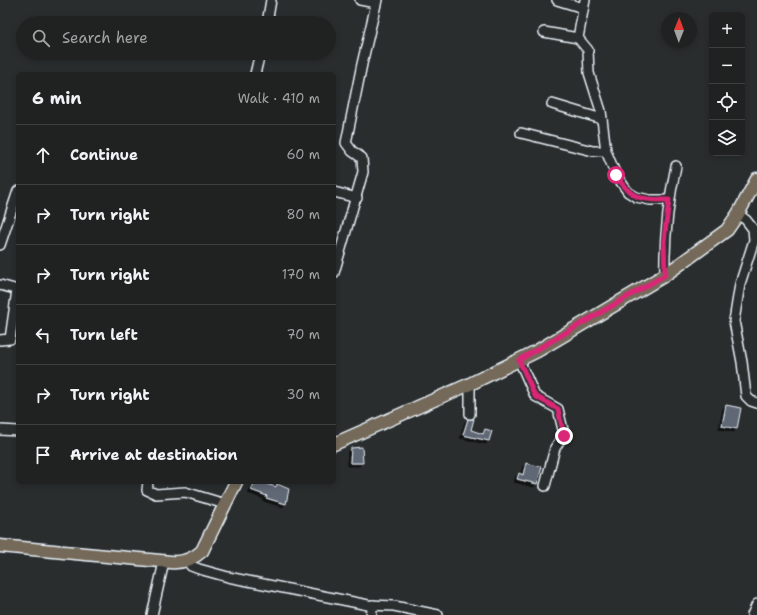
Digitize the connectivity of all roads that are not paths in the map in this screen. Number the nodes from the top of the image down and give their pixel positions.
1 (271, 0) edge
2 (360, 0) edge
3 (557, 0) edge
4 (377, 1) edge
5 (584, 4) edge
6 (268, 16) edge
7 (544, 32) dead end
8 (578, 38) junction
9 (258, 60) edge
10 (255, 72) edge
11 (552, 104) dead end
12 (602, 119) junction
13 (521, 133) dead end
14 (606, 151) junction
15 (676, 166) dead end
16 (757, 179) edge
17 (336, 193) edge
18 (357, 198) junction
19 (669, 200) junction
20 (15, 210) edge
21 (738, 214) junction
22 (0, 245) edge
23 (336, 266) edge
24 (665, 275) junction
25 (0, 285) edge
26 (16, 289) edge
27 (16, 315) edge
28 (0, 340) edge
29 (14, 340) edge
30 (519, 360) junction
31 (470, 384) junction
32 (757, 403) edge
33 (470, 414) dead end
34 (0, 430) edge
35 (16, 431) edge
36 (336, 443) edge
37 (148, 484) edge
38 (235, 484) edge
39 (545, 486) dead end
40 (225, 504) junction
41 (0, 546) edge
42 (187, 560) junction
43 (164, 562) junction
44 (757, 604) edge
45 (373, 605) junction
46 (152, 615) edge
47 (371, 615) edge
48 (438, 615) edge
49 (752, 615) edge

1 - 6 street
2 - 4 street
3 - 5 street
4 - 18 street
5 - 8 street
7 - 8 street
8 - 12 street
9 - 10 street
11 - 12 street
12 - 14 street
13 - 14 street
14 - 19 street
15 - 19 street
16 - 21 main road
17 - 18 street
18 - 23 street
19 - 24 street
20 - 22 street
21 - 24 main road
21 - 32 street
24 - 30 main road
25 - 26 street
27 - 29 street
28 - 29 street
30 - 31 main road
30 - 39 street
31 - 33 street
31 - 36 main road
34 - 35 street
37 - 40 street
38 - 40 main road
40 - 42 main road
41 - 43 main road
42 - 43 main road
42 - 45 street
43 - 46 street
44 - 49 street
45 - 47 street
45 - 48 street

